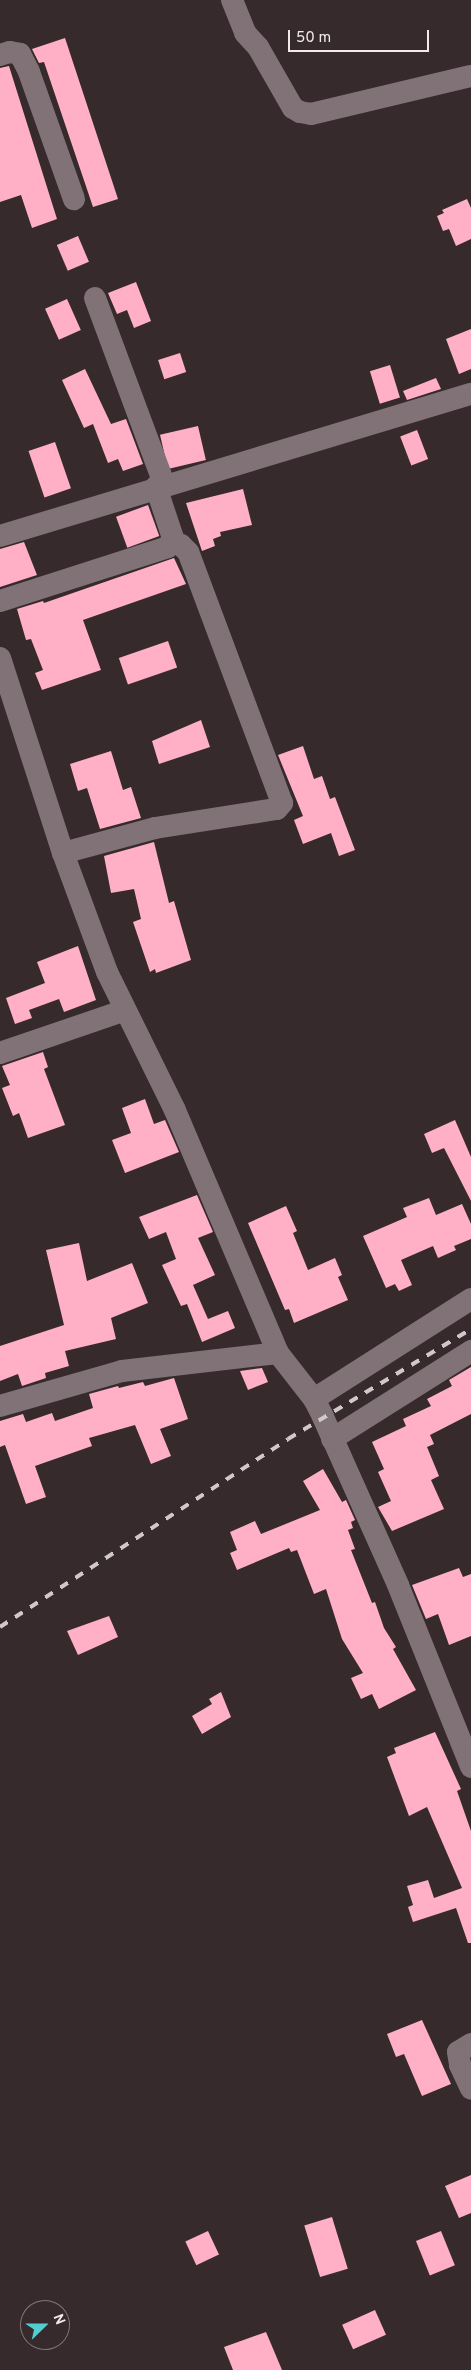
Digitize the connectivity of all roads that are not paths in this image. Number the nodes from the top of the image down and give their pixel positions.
1 (232, 0) edge
2 (0, 55) edge
3 (471, 76) edge
4 (74, 199) dead end
5 (95, 298) dead end
6 (471, 394) edge
7 (160, 485) junction
8 (0, 536) edge
9 (172, 543) junction
10 (0, 601) edge
11 (0, 658) edge
12 (63, 853) junction
13 (123, 1011) junction
14 (0, 1053) edge
15 (471, 1298) edge
16 (471, 1351) edge
17 (278, 1353) junction
18 (314, 1399) junction
19 (0, 1406) edge
20 (332, 1439) junction
21 (467, 1741) edge
22 (471, 1768) edge
23 (471, 2044) edge
24 (471, 2089) edge

1 - 3 street
2 - 4 street
5 - 7 street
6 - 7 street
7 - 8 street
7 - 9 street
9 - 10 street
9 - 12 street
11 - 12 street
12 - 13 street
13 - 14 street
13 - 17 street
15 - 18 street
16 - 20 street
17 - 18 street
17 - 19 street
18 - 20 street
20 - 21 street
21 - 22 street
23 - 24 street

